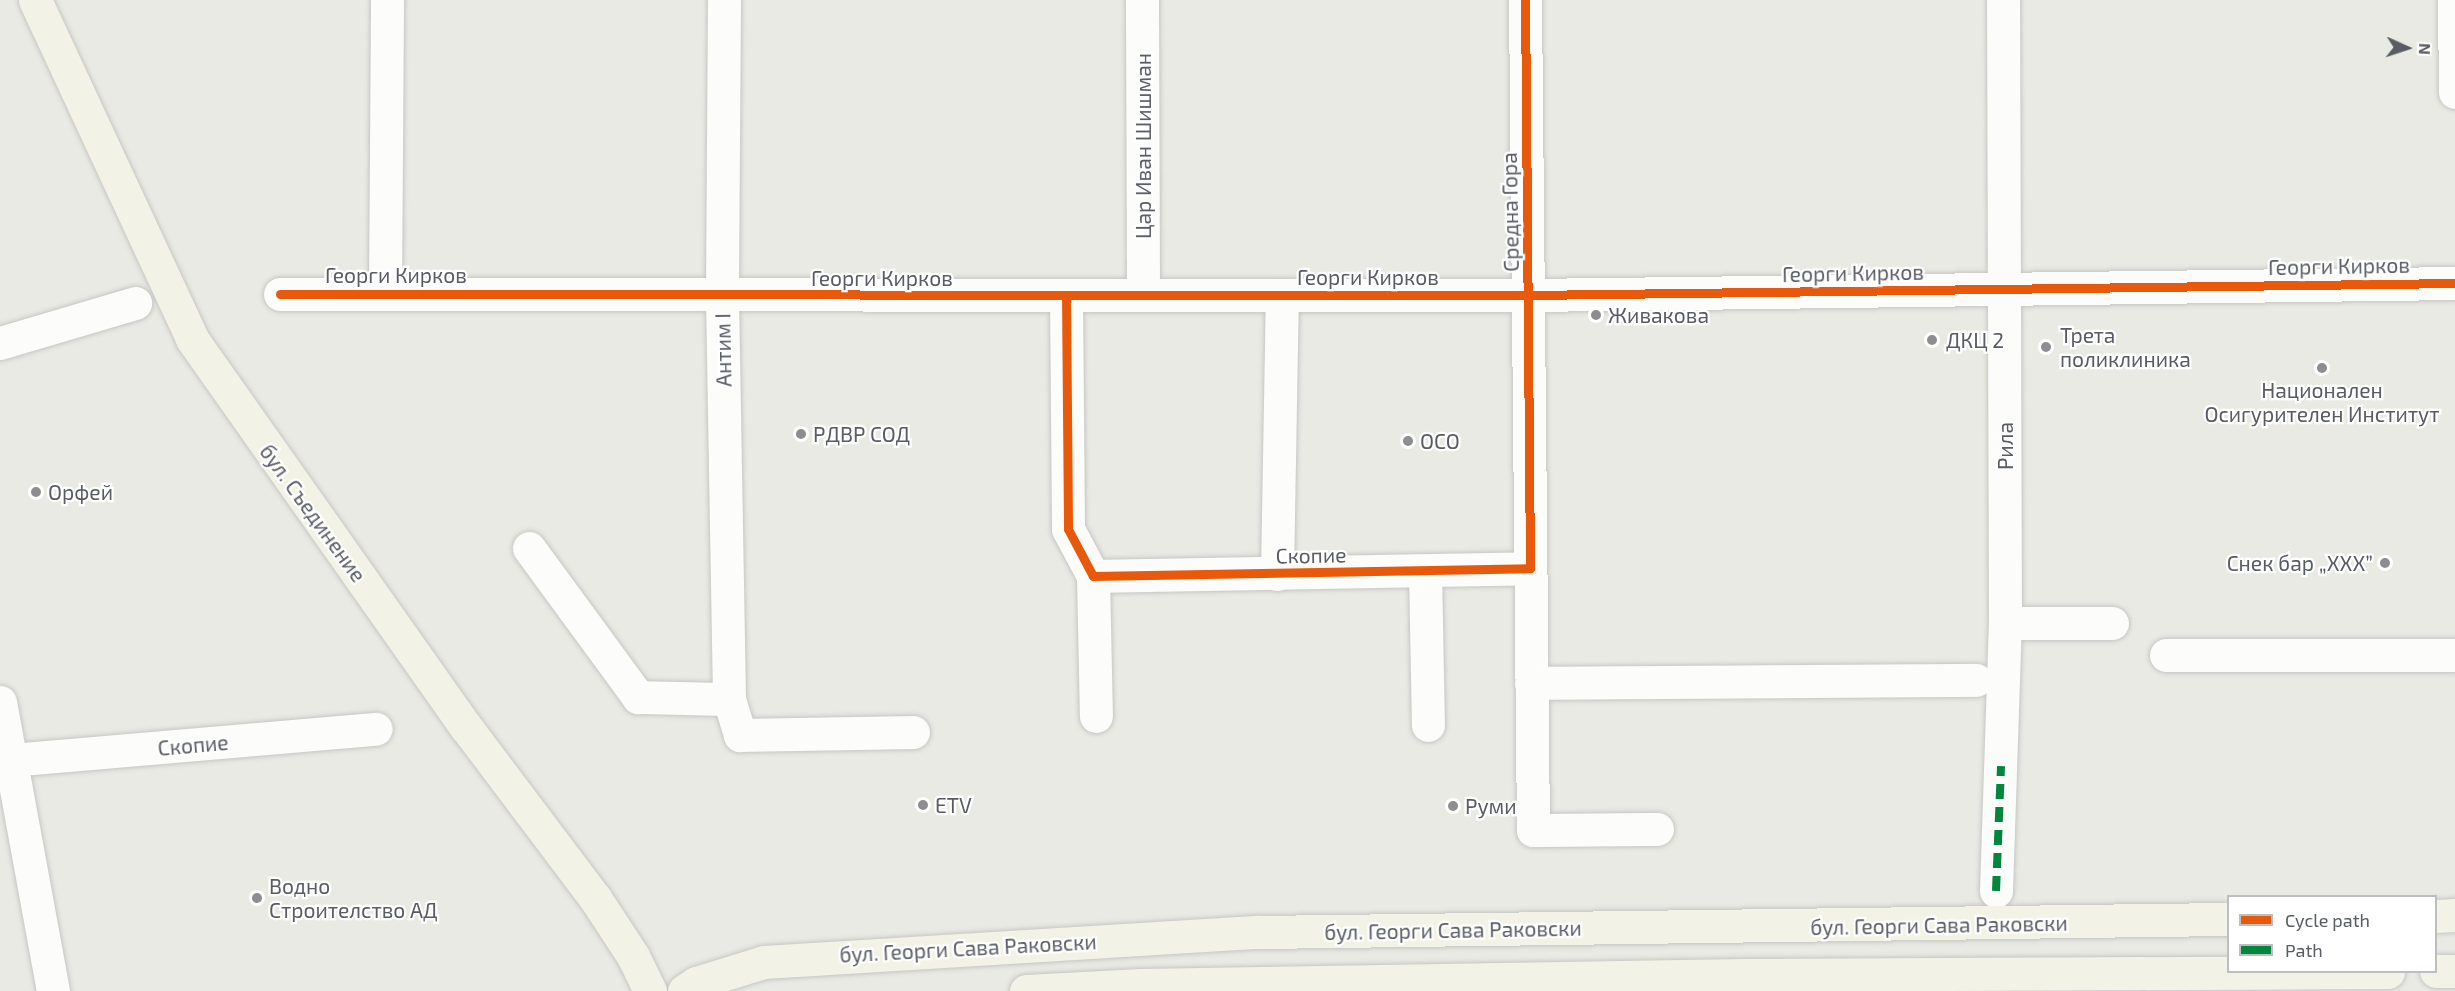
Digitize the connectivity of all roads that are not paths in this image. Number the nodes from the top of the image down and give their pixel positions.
1 (35, 0) edge
2 (387, 0) edge
3 (724, 0) edge
4 (1142, 0) edge
5 (1525, 0) edge
6 (2003, 0) edge
7 (2454, 0) edge
8 (2455, 92) edge
9 (2455, 283) edge
10 (2005, 290) junction
11 (384, 292) junction
12 (1143, 293) junction
13 (280, 294) dead end
14 (1066, 295) junction
15 (1282, 295) junction
16 (1529, 295) junction
17 (722, 297) junction
18 (135, 303) dead end
19 (0, 343) edge
20 (529, 548) dead end
21 (1530, 567) junction
22 (1425, 571) junction
23 (1277, 574) junction
24 (1093, 576) junction
25 (2005, 623) junction
26 (2112, 623) dead end
27 (2166, 655) dead end
28 (2455, 656) edge
29 (1976, 680) dead end
30 (1531, 683) junction
31 (729, 699) junction
32 (0, 702) edge
33 (1096, 716) dead end
34 (1428, 725) dead end
35 (376, 729) dead end
36 (913, 732) dead end
37 (10, 760) junction
38 (1658, 829) dead end
39 (1995, 891) dead end
40 (2455, 915) edge
41 (2437, 916) edge
42 (2227, 920) edge
43 (2437, 971) edge
44 (2455, 971) edge
45 (2323, 973) edge
46 (1540, 985) edge
47 (53, 991) edge
48 (650, 991) edge
49 (684, 991) edge
50 (1026, 991) edge

1 - 48 main road, бул. Съединение
2 - 11 street
3 - 17 street, Антим I
4 - 12 street, Цар Иван Шишман
5 - 16 street, Средна Гора
6 - 10 street, Рила
7 - 8 street
9 - 10 street, Георги Кирков
10 - 16 street, Георги Кирков
10 - 25 street, Рила
11 - 13 street, Георги Кирков
11 - 17 street, Георги Кирков
12 - 14 street, Георги Кирков
12 - 15 street, Георги Кирков
14 - 17 street, Георги Кирков
14 - 24 street
15 - 16 street, Георги Кирков
15 - 23 street
16 - 21 street, Средна Гора
17 - 31 street, Антим I
18 - 19 street
20 - 31 street
21 - 22 street, Скопие
21 - 30 street, Средна Гора
22 - 23 street, Скопие
22 - 34 street
23 - 24 street, Скопие
24 - 33 street
25 - 26 street
25 - 39 street, Рила
27 - 28 street
29 - 30 street
30 - 38 street, Средна Гора
31 - 36 street, Антим I
32 - 37 street
35 - 37 street, Скопие
37 - 47 street
40 - 41 main road
42 - 49 main road, бул. Георги Сава Раковски
43 - 44 main road
45 - 46 main road
46 - 50 main road

